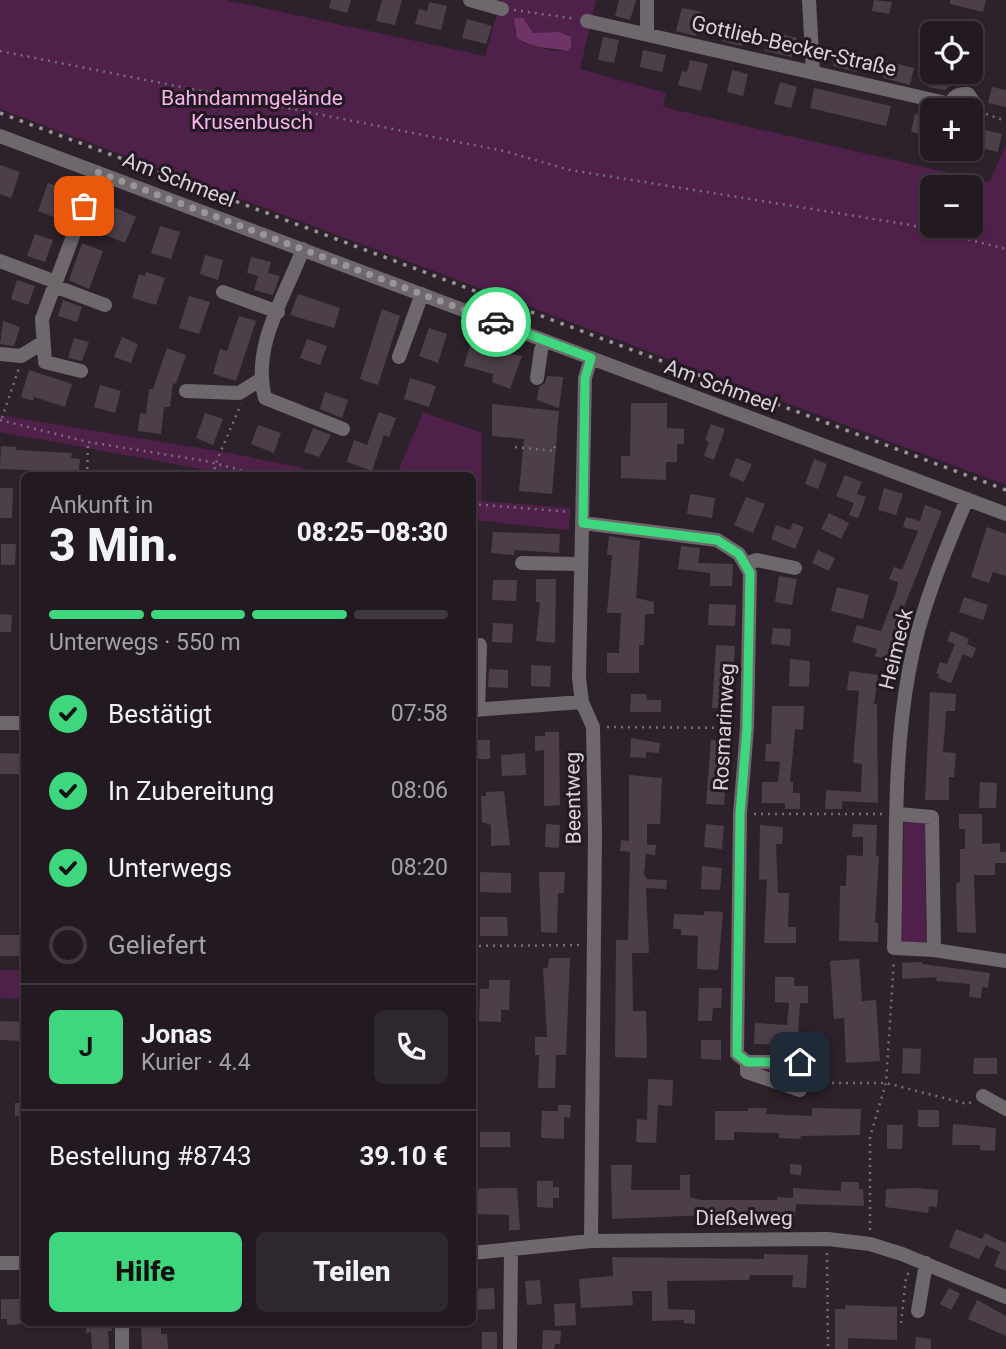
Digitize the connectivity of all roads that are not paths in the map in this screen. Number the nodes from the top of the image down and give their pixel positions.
1 (470, 0) edge
2 (648, 0) edge
3 (808, 0) edge
4 (502, 9) road end
5 (587, 21) road end
6 (647, 33) junction
7 (813, 72) junction
8 (956, 98) edge
9 (972, 98) edge
10 (920, 99) edge
11 (0, 136) edge
12 (97, 172) junction
13 (303, 249) junction
14 (0, 261) edge
15 (55, 284) junction
16 (223, 292) dead end
17 (422, 294) junction
18 (105, 305) dead end
19 (278, 312) junction
20 (42, 343) junction
21 (541, 350) dead end
22 (0, 354) edge
23 (399, 357) dead end
24 (591, 358) junction
25 (81, 371) dead end
26 (537, 378) dead end
27 (260, 380) junction
28 (186, 391) dead end
29 (343, 429) dead end
30 (967, 499) junction
31 (1006, 514) edge
32 (584, 518) junction
33 (522, 563) dead end
34 (581, 564) junction
35 (745, 564) junction
36 (795, 568) dead end
37 (480, 645) dead end
38 (476, 697) edge
39 (582, 702) junction
40 (476, 710) edge
41 (0, 723) edge
42 (21, 723) edge
43 (898, 814) junction
44 (934, 950) junction
45 (1006, 961) edge
46 (747, 1062) junction
47 (983, 1096) road end
48 (1006, 1110) edge
49 (591, 1241) junction
50 (511, 1250) junction
51 (476, 1253) edge
52 (922, 1262) junction
53 (0, 1263) edge
54 (21, 1263) edge
55 (1006, 1297) edge
56 (918, 1311) dead end
57 (121, 1326) edge
58 (122, 1349) edge
59 (510, 1349) edge

1 - 4 street
2 - 6 street
3 - 7 street
5 - 6 street, Gottlieb-Becker-Straße
6 - 7 street, Gottlieb-Becker-Straße
7 - 10 street, Gottlieb-Becker-Straße
8 - 9 street, Gottlieb-Becker-Straße
11 - 12 street, Am Schmeel
12 - 13 street, Am Schmeel
12 - 15 street
13 - 17 street, Am Schmeel
13 - 19 street
14 - 15 street
15 - 18 street
15 - 20 street
16 - 19 street
17 - 23 street
17 - 24 street, Am Schmeel
19 - 27 street
20 - 22 street
20 - 25 street
21 - 26 street
24 - 30 street, Am Schmeel
24 - 32 street, Beentweg
27 - 28 street
27 - 29 street
30 - 31 street, Am Schmeel
30 - 43 street, Heimeck
32 - 34 street, Beentweg
32 - 35 street
33 - 34 street
34 - 39 street, Beentweg
35 - 36 street
35 - 46 street, Rosmarinweg
37 - 38 street
39 - 40 street
39 - 49 street, Beentweg
41 - 42 street
43 - 44 street
43 - 44 street, Heimeck
44 - 45 street
46 - 46 street
47 - 48 street
49 - 50 street, Dießelweg
49 - 52 street, Dießelweg
50 - 51 street, Dießelweg
50 - 59 street
52 - 55 street, Dießelweg
52 - 56 street
53 - 54 street
57 - 58 street

